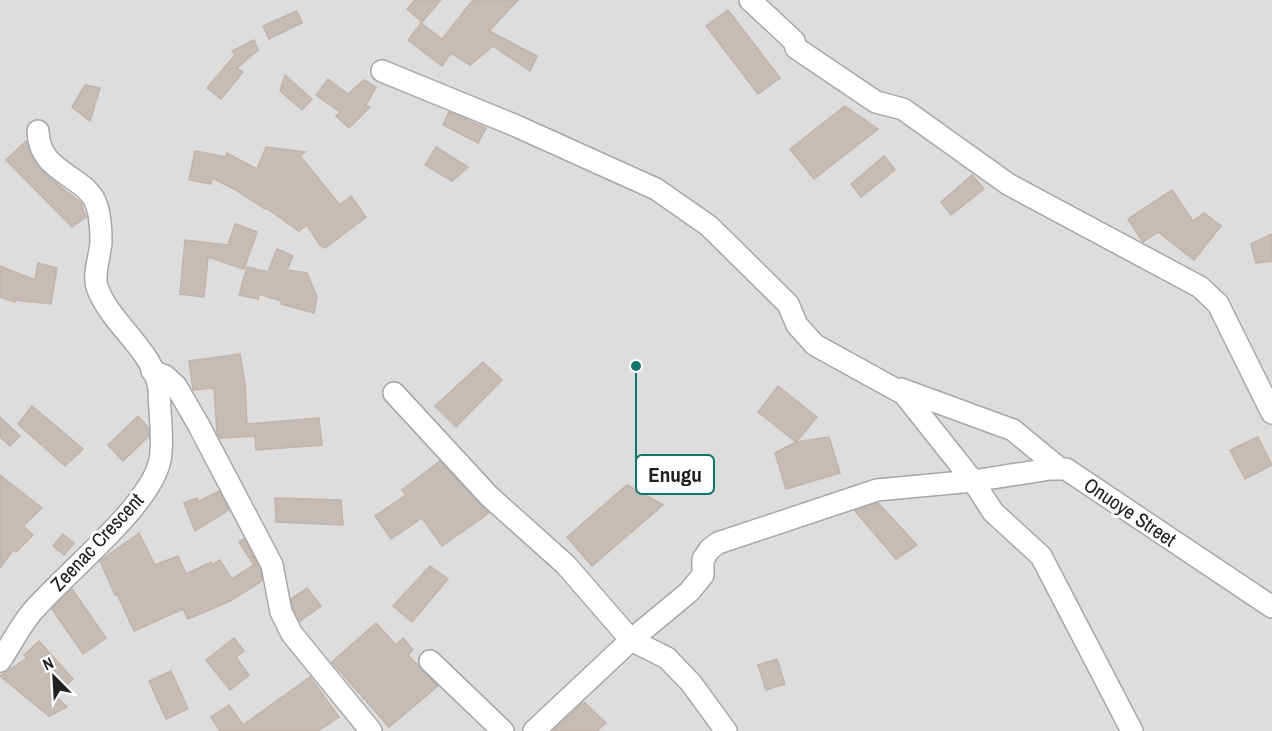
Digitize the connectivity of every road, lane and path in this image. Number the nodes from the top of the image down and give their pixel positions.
1 (750, 0) edge
2 (382, 71) dead end
3 (38, 131) dead end
4 (152, 371) junction
5 (875, 379) junction
6 (394, 393) dead end
7 (1272, 413) edge
8 (1059, 468) junction
9 (973, 481) junction
10 (1272, 607) edge
11 (631, 640) junction
12 (0, 661) edge
13 (430, 661) dead end
14 (371, 731) edge
15 (503, 731) edge
16 (534, 731) edge
17 (726, 731) edge
18 (1132, 731) edge

1 - 7 street
2 - 5 street
3 - 4 street, Zeenac Crescent
4 - 12 street, Zeenac Crescent
4 - 14 street
5 - 8 street, Onuoye Street
5 - 9 street
6 - 11 street
8 - 9 street
8 - 10 street, Onuoye Street
9 - 11 street
9 - 18 street
11 - 16 street
11 - 17 street
13 - 15 street

